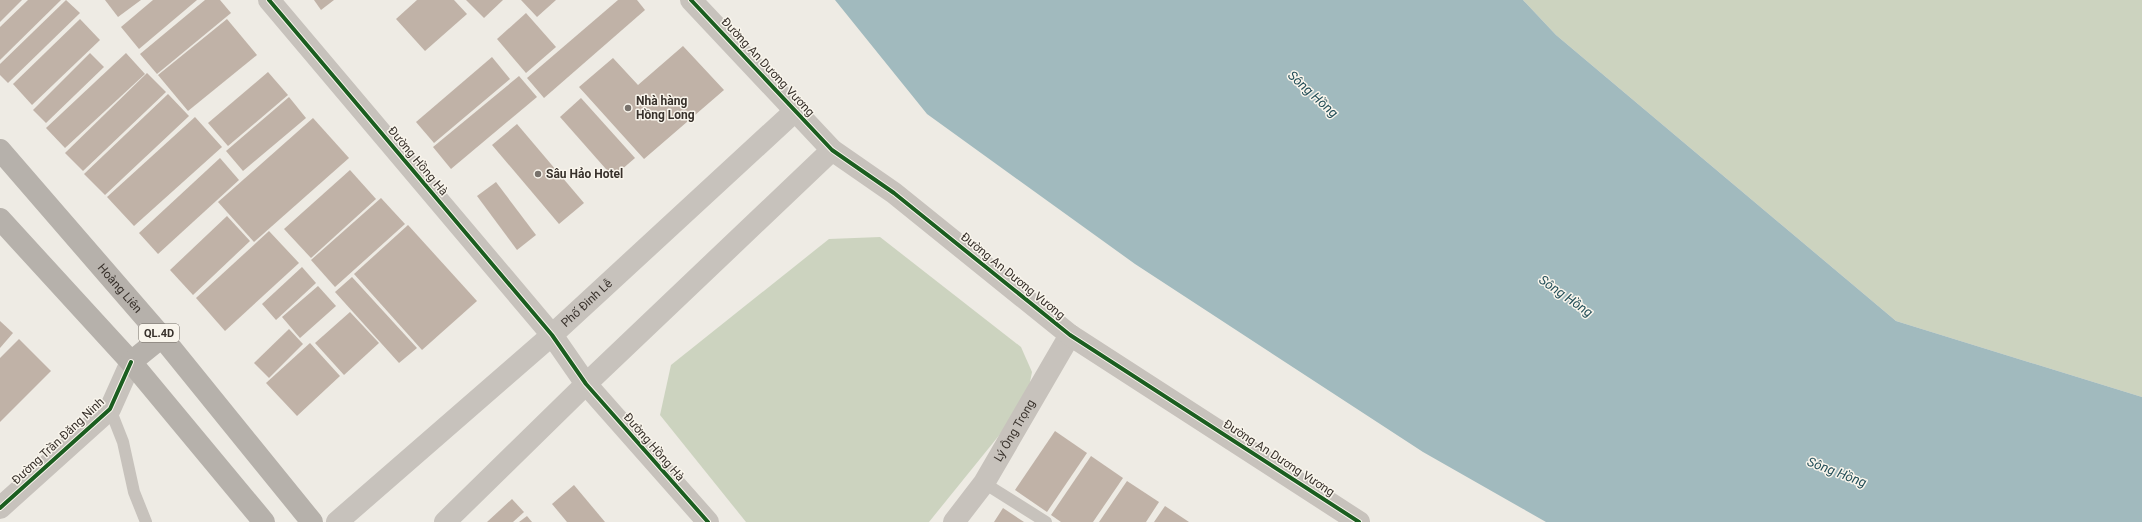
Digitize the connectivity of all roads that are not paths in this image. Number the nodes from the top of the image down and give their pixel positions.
1 (270, 0) edge
2 (691, 0) edge
3 (795, 110) junction
4 (0, 150) edge
5 (832, 150) junction
6 (0, 219) edge
7 (552, 335) junction
8 (1070, 335) junction
9 (162, 337) junction
10 (131, 362) junction
11 (586, 384) junction
12 (110, 409) junction
13 (984, 483) junction
14 (0, 508) edge
15 (146, 522) edge
16 (264, 522) edge
17 (312, 522) edge
18 (337, 522) edge
19 (445, 522) edge
20 (708, 522) edge
21 (954, 522) edge
22 (1046, 522) edge
23 (1359, 522) edge

1 - 7 street, Đường Hồng Hà
2 - 3 street, Đường An Dương Vương
3 - 5 street, Đường An Dương Vương
3 - 7 street, Phố Đinh Lễ
4 - 9 main road, Hoàng Liên / QL.4D
5 - 8 street, Đường An Dương Vương
5 - 11 street
6 - 10 main road
7 - 11 street, Đường Hồng Hà
7 - 18 street, Phố Đinh Lễ
8 - 13 street, Lý Ông Trọng
8 - 23 street, Đường An Dương Vương
9 - 10 main road
9 - 17 main road, Hoàng Liên / QL.4D
10 - 12 street, Đường Trần Đăng Ninh
10 - 16 main road
11 - 19 street
11 - 20 street, Đường Hồng Hà
12 - 14 street, Đường Trần Đăng Ninh
12 - 15 lane
13 - 21 street, Lý Ông Trọng
13 - 22 lane

